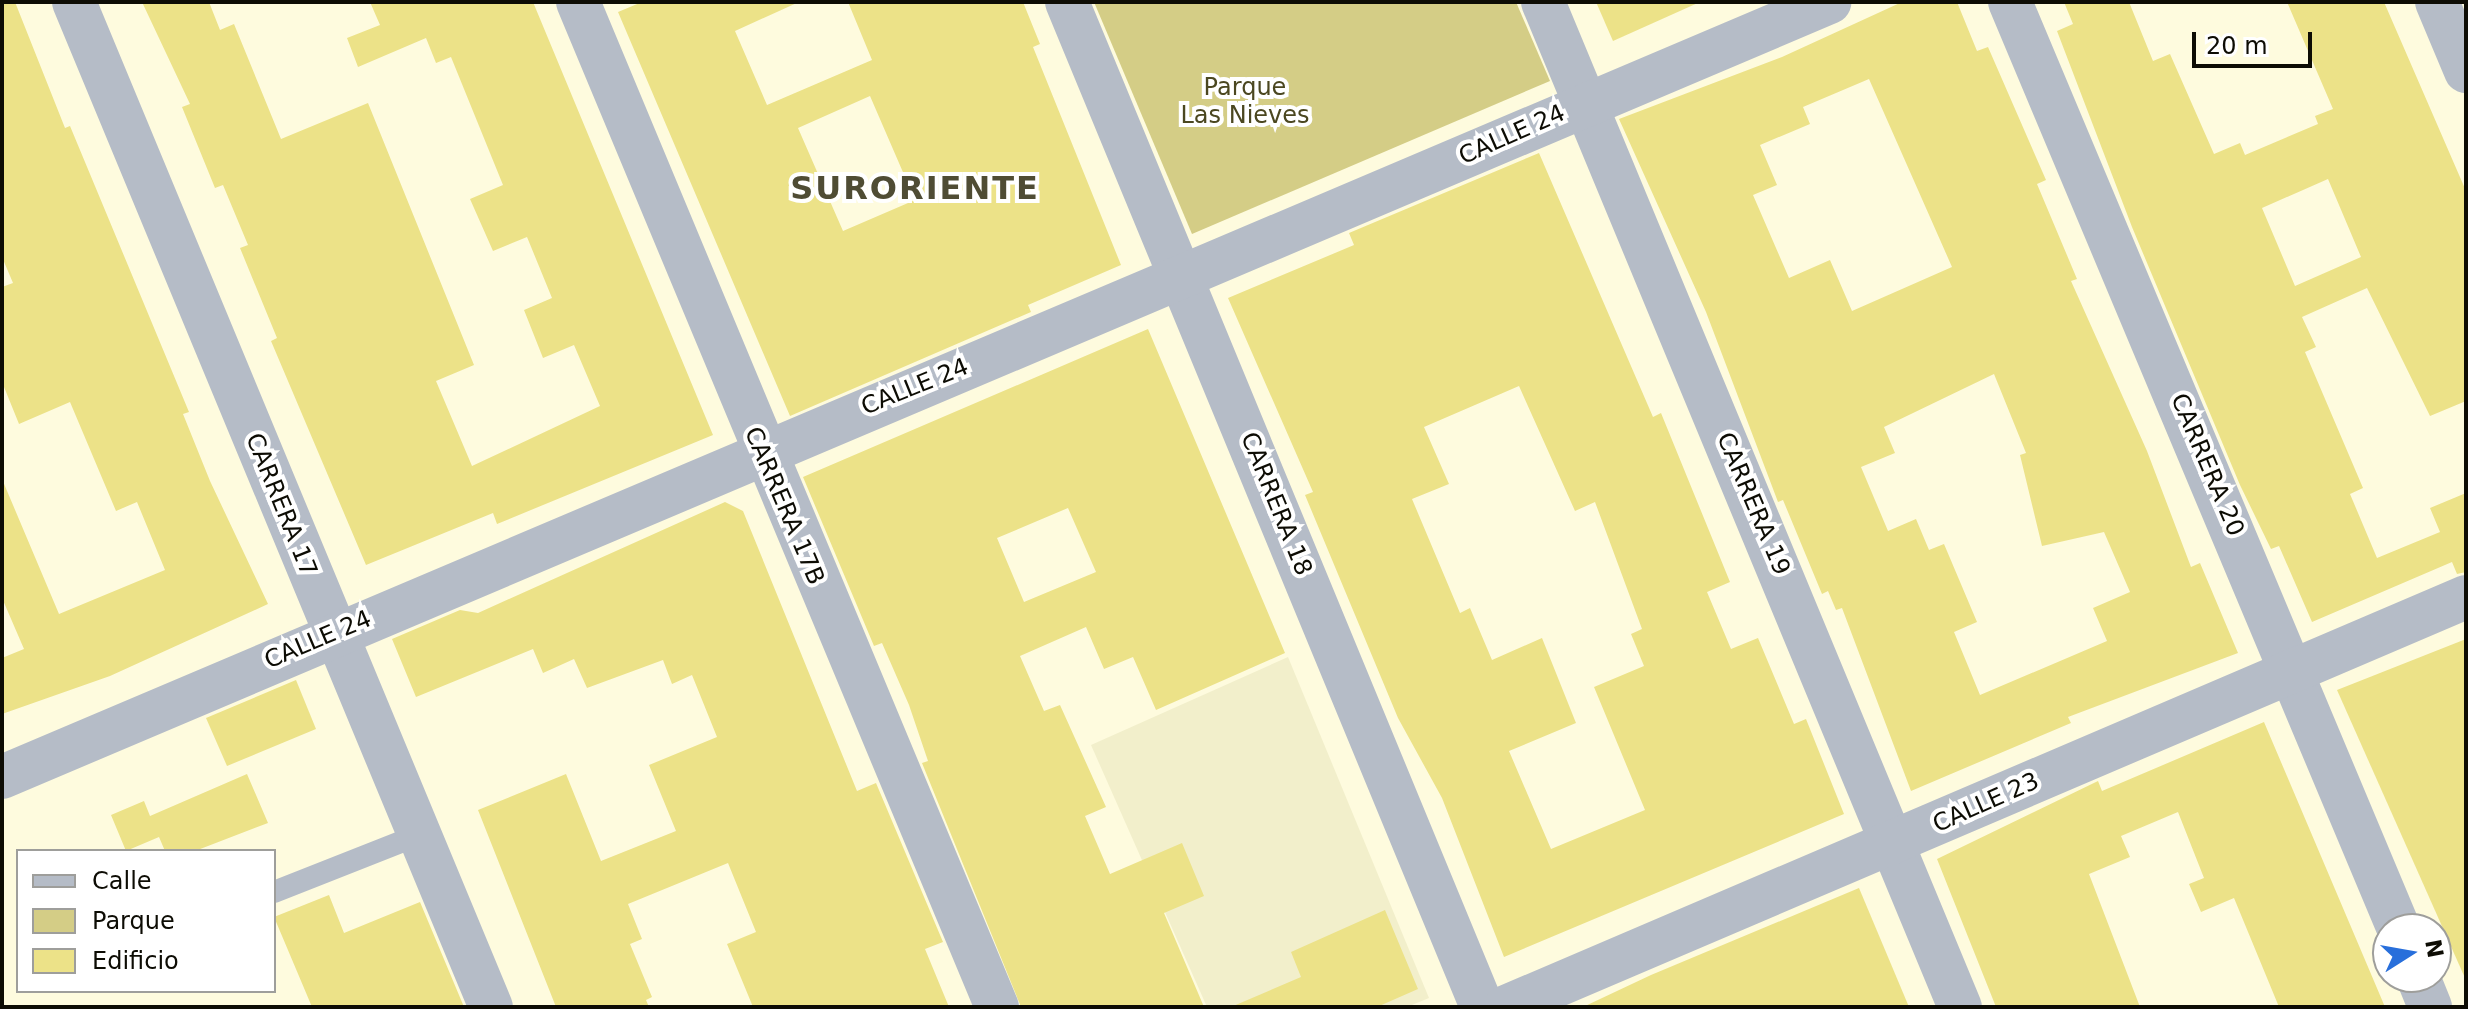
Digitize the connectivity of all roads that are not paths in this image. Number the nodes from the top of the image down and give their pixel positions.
1 (74, 2) edge
2 (578, 2) edge
3 (1067, 2) edge
4 (1543, 2) edge
5 (1830, 2) edge
6 (2010, 2) edge
7 (2437, 2) edge
8 (2466, 71) edge
9 (1586, 102) junction
10 (1184, 278) junction
11 (760, 450) junction
12 (2466, 597) edge
13 (334, 633) junction
14 (2293, 667) junction
15 (2, 777) edge
16 (419, 835) junction
17 (1894, 844) junction
18 (276, 891) edge
19 (2393, 913) edge
20 (491, 1007) edge
21 (997, 1007) edge
22 (1482, 1007) edge
23 (1506, 1007) edge
24 (1960, 1007) edge

1 - 13 street, CARRERA 17
2 - 11 street, CARRERA 17B
3 - 10 street, CARRERA 18
4 - 9 street, CARRERA 19
5 - 9 street, CALLE 24
6 - 14 street, CARRERA 20
7 - 8 street
9 - 10 street, CALLE 24
9 - 17 street, CARRERA 19
10 - 11 street, CALLE 24
10 - 22 street, CARRERA 18
11 - 13 street, CALLE 24
11 - 21 street, CARRERA 17B
12 - 14 street, CALLE 23
13 - 15 street, CALLE 24
13 - 16 street, CARRERA 17
14 - 17 street, CALLE 23
14 - 19 street, CARRERA 20
16 - 18 lane
16 - 20 street, CARRERA 17
17 - 23 street, CALLE 23
17 - 24 street, CARRERA 19

